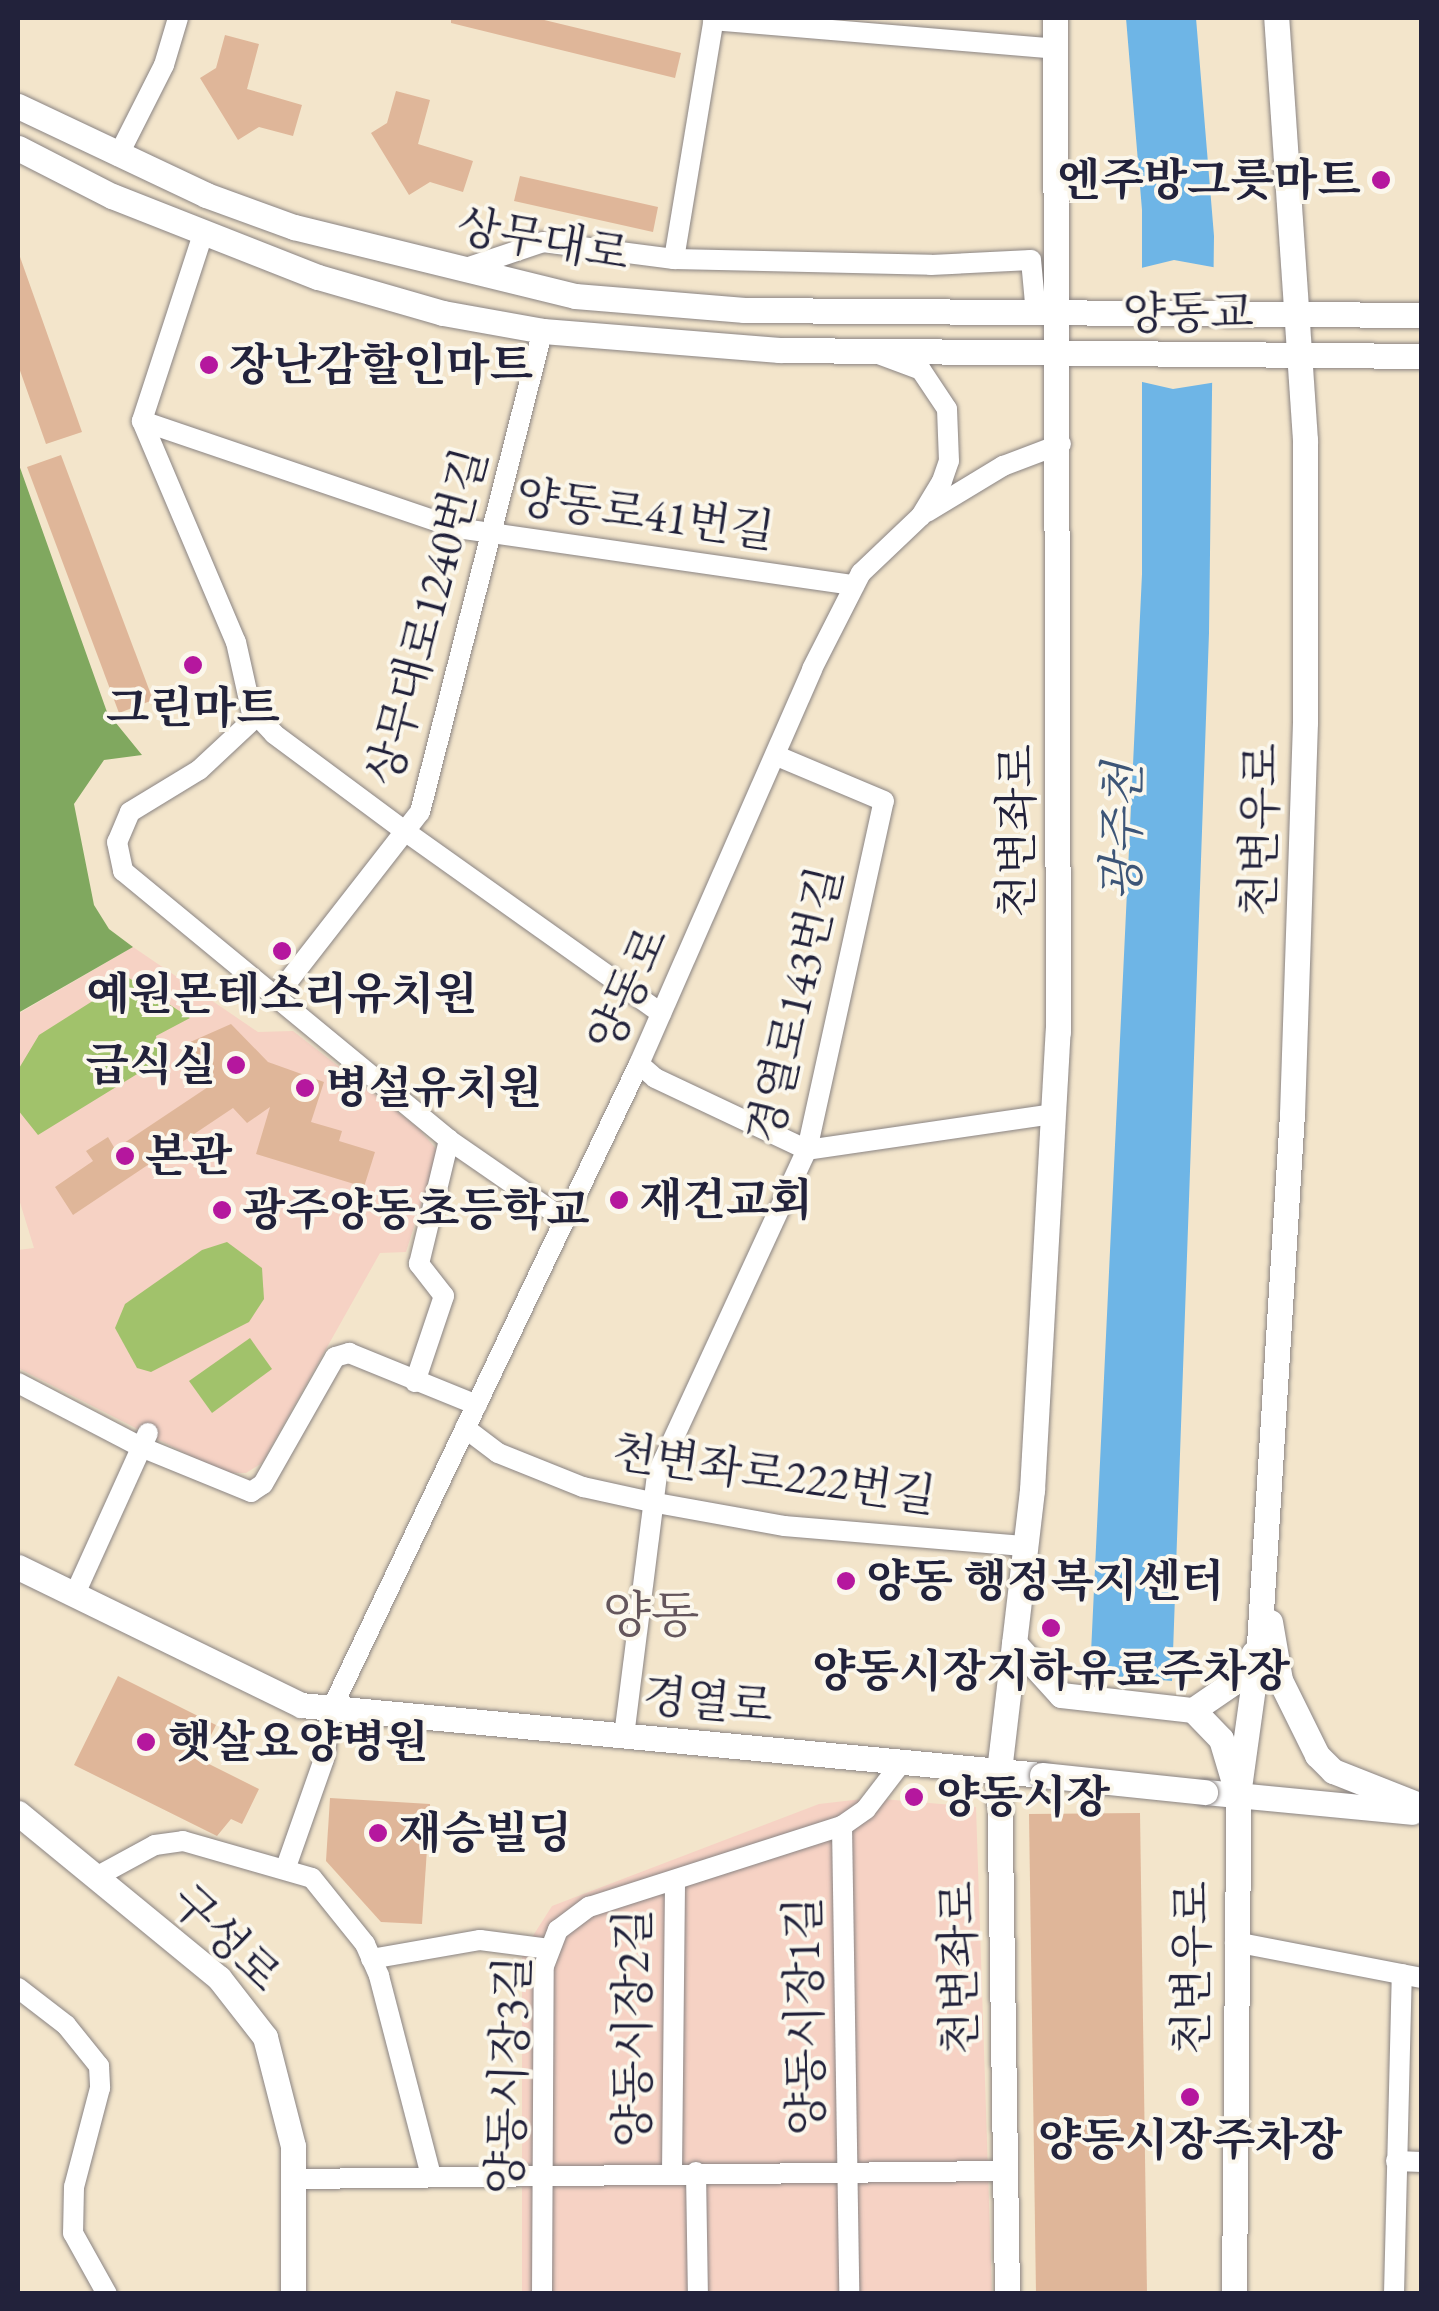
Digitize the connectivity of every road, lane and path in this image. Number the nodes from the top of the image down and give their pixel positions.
1 (178, 18) edge
2 (1055, 18) edge
3 (1276, 18) edge
4 (713, 19) edge
5 (1056, 50) junction
6 (18, 106) edge
7 (18, 148) edge
8 (118, 156) junction
9 (203, 234) junction
10 (674, 259) junction
11 (457, 271) junction
12 (1296, 312) junction
13 (1059, 313) junction
14 (1422, 315) edge
15 (543, 330) junction
16 (865, 350) junction
17 (1298, 354) junction
18 (1070, 356) junction
19 (1422, 356) edge
20 (142, 421) junction
21 (1061, 444) junction
22 (921, 516) junction
23 (491, 534) junction
24 (854, 584) junction
25 (257, 716) junction
26 (776, 756) junction
27 (406, 832) junction
28 (275, 998) junction
29 (661, 1012) junction
30 (638, 1064) junction
31 (1054, 1114) junction
32 (449, 1140) junction
33 (807, 1150) junction
34 (564, 1220) junction
35 (416, 1382) junction
36 (18, 1383) edge
37 (476, 1405) junction
38 (465, 1428) junction
39 (144, 1440) junction
40 (651, 1502) junction
41 (1025, 1546) junction
42 (18, 1567) edge
43 (1262, 1577) junction
44 (74, 1596) junction
45 (1014, 1642) junction
46 (1259, 1644) junction
47 (331, 1710) junction
48 (1193, 1710) junction
49 (624, 1736) junction
50 (902, 1762) junction
51 (999, 1771) junction
52 (1238, 1795) junction
53 (1422, 1809) edge
54 (21, 1822) edge
55 (842, 1826) junction
56 (286, 1866) junction
57 (96, 1877) junction
58 (675, 1880) junction
59 (1235, 1942) junction
60 (549, 1949) junction
61 (372, 1959) junction
62 (1412, 1976) edge
63 (18, 1988) edge
64 (1396, 2161) junction
65 (1422, 2162) edge
66 (1005, 2171) junction
67 (672, 2172) junction
68 (696, 2172) junction
69 (543, 2173) junction
70 (848, 2173) junction
71 (431, 2176) junction
72 (296, 2179) junction
73 (107, 2294) edge
74 (292, 2294) edge
75 (542, 2294) edge
76 (698, 2294) edge
77 (849, 2294) edge
78 (1007, 2294) edge
79 (1234, 2294) edge
80 (1394, 2294) edge

1 - 8 street
2 - 5 street, 천변좌로
3 - 12 street, 천변우로
4 - 5 street
4 - 10 street
5 - 13 street, 천변좌로
6 - 8 street, 상무대로
7 - 9 street, 상무대로
8 - 11 street, 상무대로
9 - 15 street, 상무대로
9 - 20 street
10 - 11 street
10 - 13 street
11 - 13 street, 상무대로
12 - 13 street, 상무대로
12 - 14 street
12 - 17 street, 천변우로
13 - 18 street, 천변좌로
15 - 16 street, 상무대로
15 - 23 street, 상무대로1240번길
16 - 18 street, 상무대로
16 - 22 street, 양동로
17 - 18 street, 양동교
17 - 19 street
17 - 43 street, 천변우로
18 - 21 street, 천변좌로
20 - 23 street, 양동로41번길
20 - 25 street
21 - 22 street
21 - 31 street, 천변좌로
22 - 24 street, 양동로
23 - 24 street, 양동로41번길
23 - 27 street, 상무대로1240번길
24 - 26 street, 양동로
25 - 27 street
25 - 28 street
26 - 29 street, 양동로
26 - 33 street, 경열로143번길
27 - 28 street, 상무대로1240번길
27 - 29 street
28 - 32 street
29 - 30 street, 양동로
30 - 33 street
30 - 34 street, 양동로
31 - 33 street
31 - 41 street, 천변좌로
32 - 34 street
32 - 35 street
33 - 40 street, 경열로143번길
34 - 37 street, 양동로
35 - 37 street
35 - 39 street
36 - 39 street
37 - 38 street, 양동로
38 - 40 street, 천변좌로222번길
38 - 47 street, 양동로
39 - 44 street
40 - 41 street, 천변좌로222번길
40 - 49 street, 경열로143번길
41 - 45 street, 천변좌로
42 - 44 street, 경열로
43 - 46 street, 천변우로
43 - 53 street
44 - 47 street, 경열로
45 - 48 street
45 - 51 street, 천변좌로
46 - 48 street
46 - 52 street, 천변우로
47 - 49 street, 경열로
47 - 56 street, 양동로
48 - 52 street
49 - 50 street, 경열로
50 - 51 street, 경열로
50 - 55 street
51 - 52 street, 경열로, bridge
51 - 66 street, 천변좌로
52 - 53 street, 경열로
52 - 59 street, 천변우로
54 - 57 street, 구성로
55 - 58 street, 양동시장2길
55 - 70 street, 양동시장1길
56 - 57 street
56 - 61 street
57 - 72 street, 구성로
58 - 60 street, 양동시장3길
58 - 67 street, 양동시장2길
59 - 62 street
59 - 79 street, 천변우로
60 - 61 street
60 - 69 street, 양동시장3길
61 - 71 street
62 - 64 street
63 - 73 street
64 - 65 street
64 - 80 street
66 - 70 street
66 - 78 street, 천변좌로
67 - 68 street
67 - 69 street
68 - 70 street
68 - 76 street, 양동시장2길
69 - 71 street
69 - 75 street, 양동시장3길
70 - 77 street, 양동시장1길
71 - 72 street
72 - 74 street, 구성로

